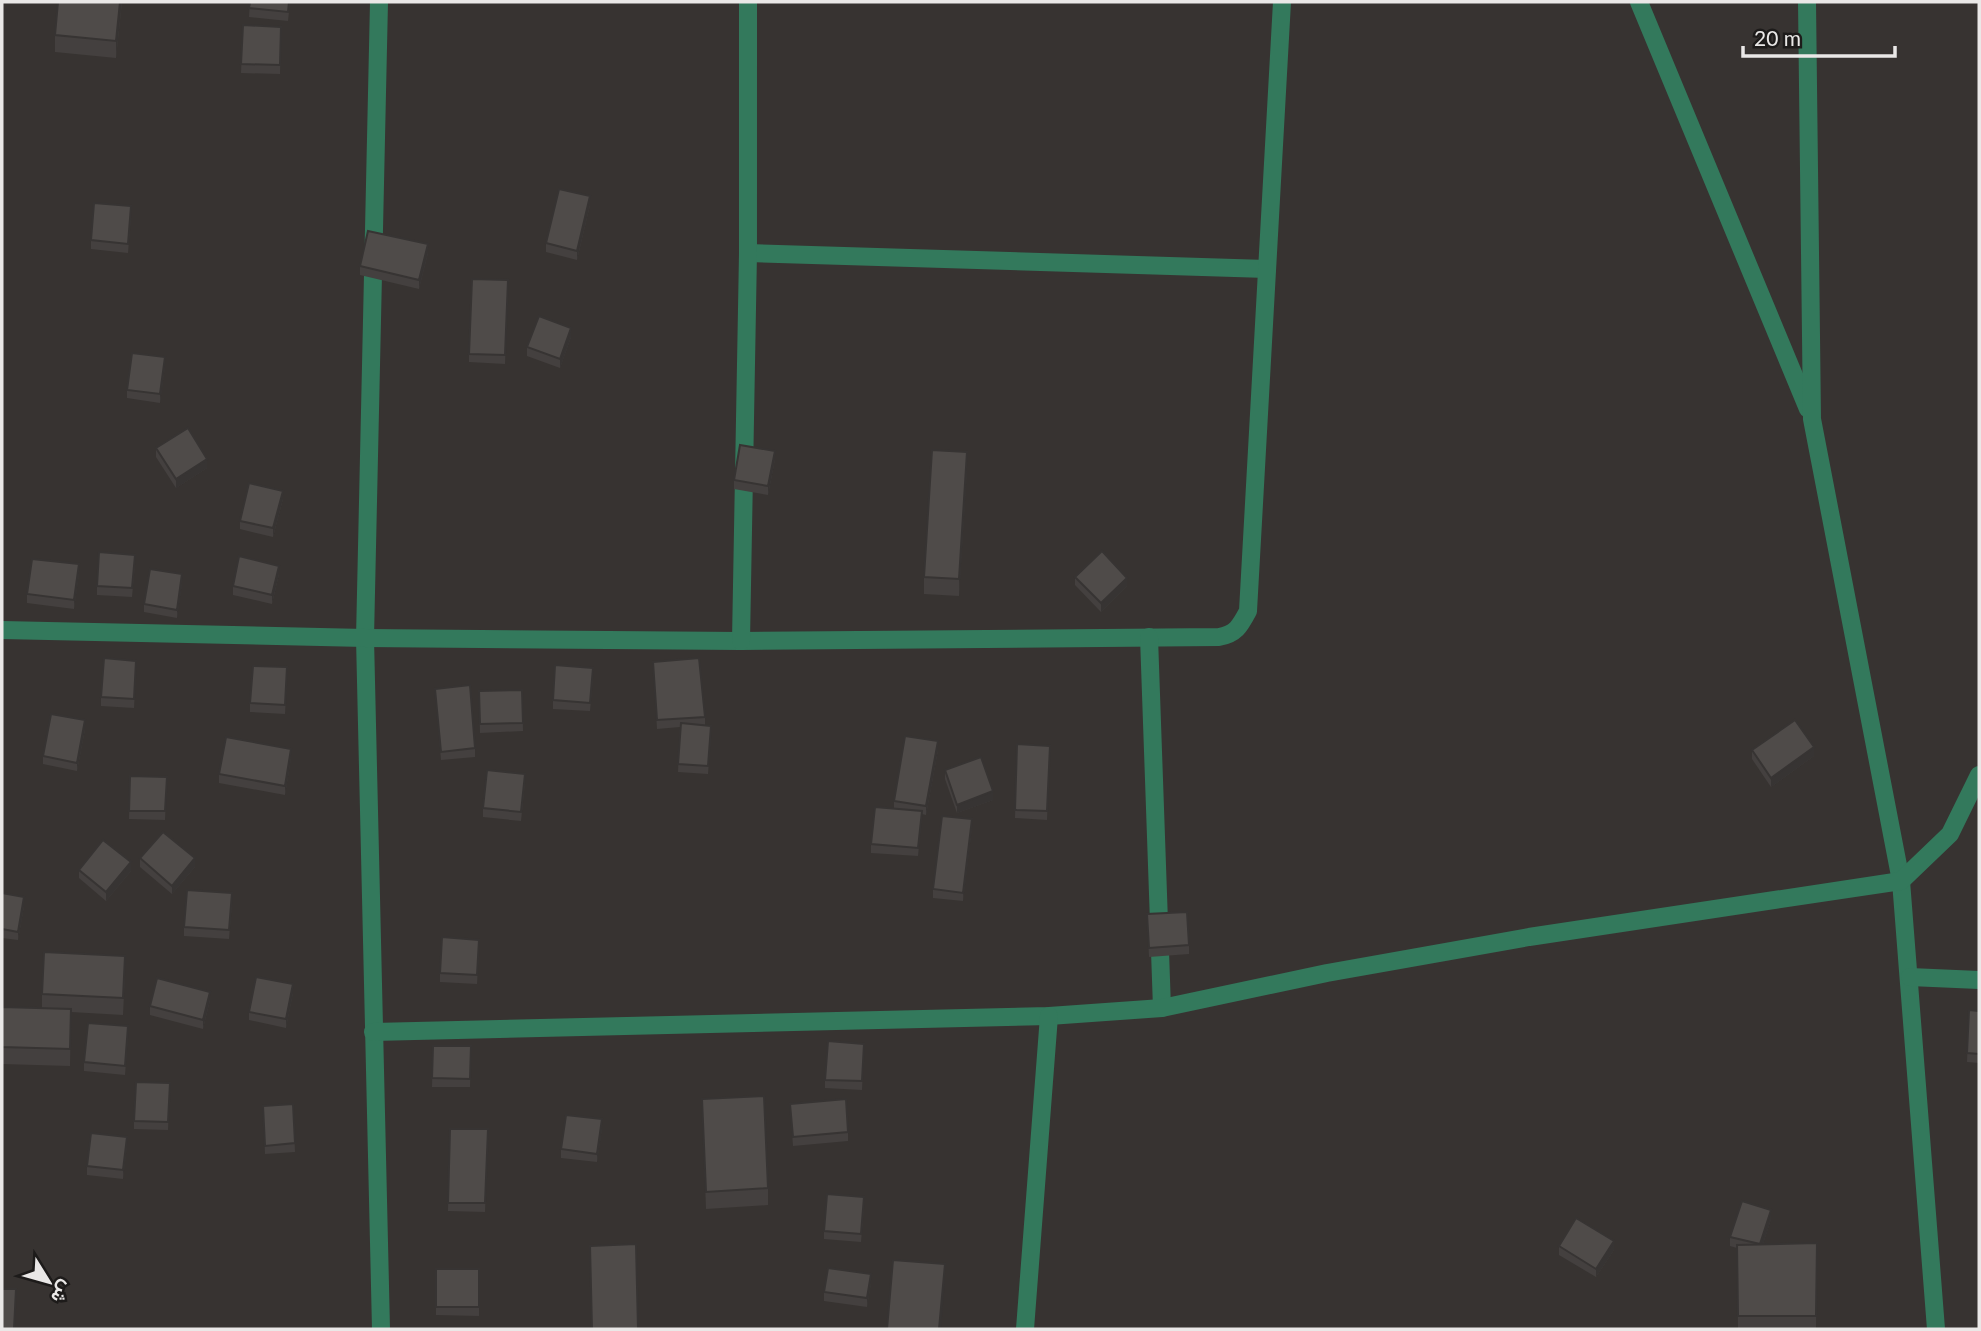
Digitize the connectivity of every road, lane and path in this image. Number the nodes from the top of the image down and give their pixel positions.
1 (379, 2) edge
2 (748, 2) edge
3 (1282, 2) edge
4 (1639, 2) edge
5 (1807, 2) edge
6 (748, 253) junction
7 (1266, 269) junction
8 (1812, 419) junction
9 (2, 630) edge
10 (1149, 637) junction
11 (365, 638) junction
12 (741, 641) junction
13 (1979, 775) edge
14 (1900, 881) junction
15 (1910, 976) junction
16 (1979, 980) edge
17 (1162, 1008) junction
18 (1049, 1016) junction
19 (373, 1032) junction
20 (381, 1329) edge
21 (1025, 1329) edge
22 (1936, 1329) edge

1 - 11 street
2 - 6 street
3 - 7 street
4 - 8 street
5 - 8 street
6 - 7 street
6 - 12 street
7 - 10 street
8 - 14 street
9 - 11 street
10 - 12 street
10 - 17 street
11 - 12 street
11 - 19 street
13 - 14 street
14 - 15 street
14 - 17 street
15 - 16 street
15 - 22 street
17 - 18 street
18 - 19 street
18 - 21 street
19 - 20 street

